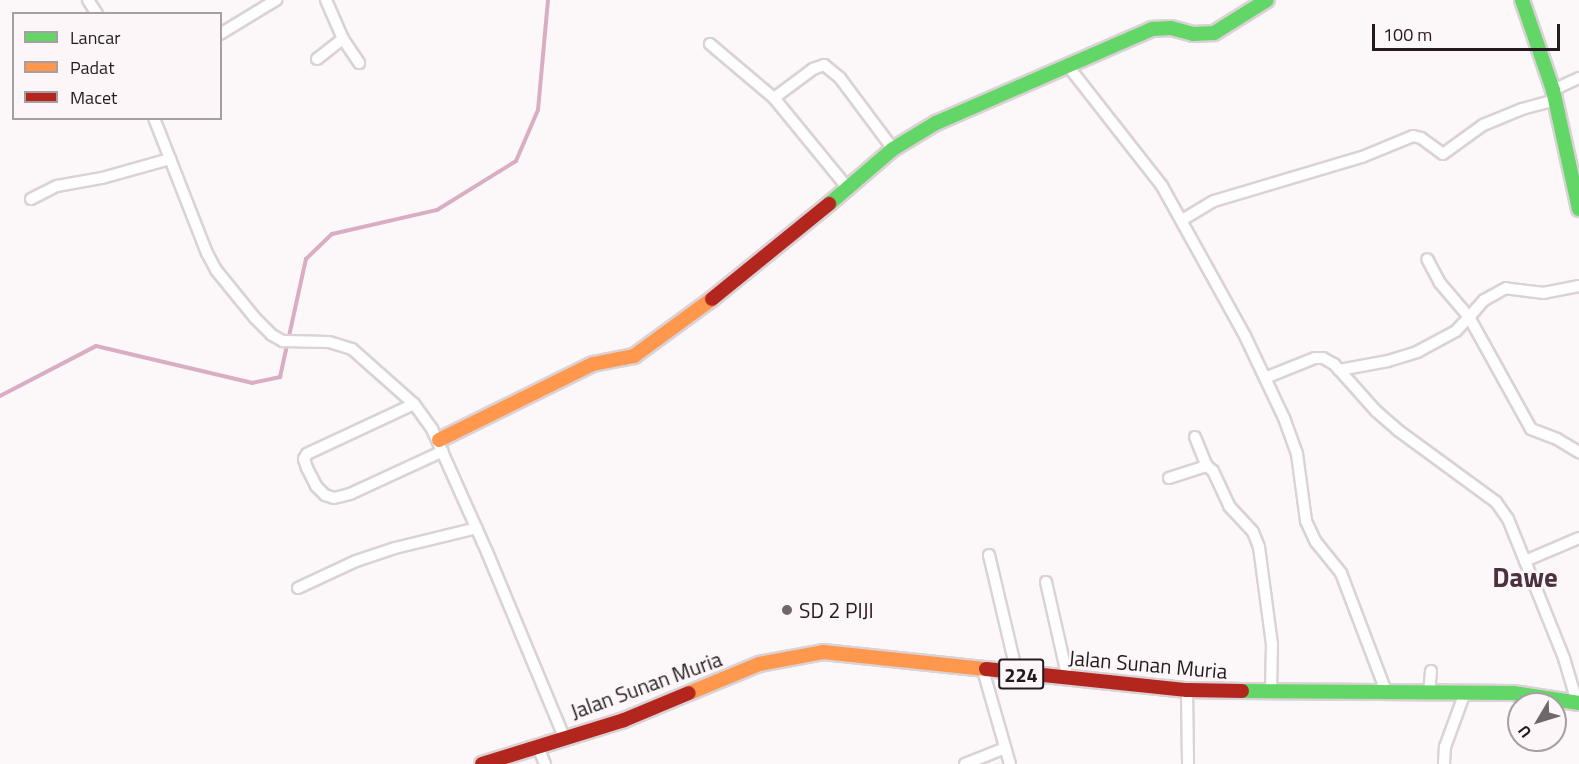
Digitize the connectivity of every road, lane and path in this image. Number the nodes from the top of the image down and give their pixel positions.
1 (276, 0) edge
2 (326, 0) edge
3 (1267, 0) edge
4 (1522, 0) edge
5 (222, 33) edge
6 (343, 39) junction
7 (710, 44) dead end
8 (317, 58) dead end
9 (359, 63) dead end
10 (1068, 66) junction
11 (1579, 78) edge
12 (1555, 95) junction
13 (774, 98) junction
14 (155, 120) edge
15 (893, 148) junction
16 (170, 159) junction
17 (1575, 170) edge
18 (846, 186) junction
19 (31, 199) dead end
20 (1579, 209) edge
21 (1182, 220) junction
22 (1427, 259) dead end
23 (1579, 286) edge
24 (1469, 317) junction
25 (1339, 370) junction
26 (1265, 378) junction
27 (414, 404) junction
28 (1195, 436) dead end
29 (441, 446) junction
30 (1579, 452) edge
31 (1207, 466) junction
32 (1169, 478) dead end
33 (477, 528) junction
34 (1579, 538) edge
35 (989, 555) dead end
36 (1525, 561) junction
37 (1046, 582) dead end
38 (298, 588) dead end
39 (982, 670) junction
40 (1431, 671) dead end
41 (1017, 673) junction
42 (1068, 679) junction
43 (1187, 690) junction
44 (1271, 692) junction
45 (1387, 694) junction
46 (1429, 694) junction
47 (1464, 695) junction
48 (1578, 703) edge
49 (564, 737) junction
50 (537, 745) junction
51 (1005, 748) junction
52 (482, 764) edge
53 (545, 764) edge
54 (965, 764) edge
55 (1011, 764) edge
56 (1188, 764) edge
57 (1444, 764) edge

1 - 5 street
2 - 6 street
3 - 10 street
4 - 12 street
6 - 8 street
6 - 9 street
7 - 13 street
10 - 15 street
10 - 21 street
11 - 12 street
12 - 17 street
12 - 21 street
13 - 15 street
13 - 18 street
14 - 16 street
15 - 18 street
16 - 19 street
16 - 27 street
17 - 20 street
18 - 29 street
21 - 26 street
22 - 24 street
23 - 24 street
24 - 25 street
24 - 30 street
25 - 26 street
25 - 36 street
26 - 45 street
27 - 29 street
27 - 29 street
28 - 31 street
29 - 33 street
31 - 32 street
31 - 44 street
33 - 38 street
33 - 49 street
34 - 36 street
35 - 41 street
36 - 48 street
37 - 42 street
39 - 41 street, Jalan Sunan Muria / 224
39 - 49 street, Jalan Sunan Muria / 224
39 - 51 street
40 - 46 street
41 - 42 street, Jalan Sunan Muria / 224
42 - 43 street, Jalan Sunan Muria / 224
43 - 44 street, Jalan Sunan Muria / 224
43 - 56 street
44 - 45 street, Jalan Sunan Muria / 224
45 - 46 street, Jalan Sunan Muria / 224
46 - 47 street, Jalan Sunan Muria / 224
47 - 48 street, Jalan Sunan Muria / 224
47 - 57 street
49 - 50 street, Jalan Sunan Muria / 224
50 - 52 street, Jalan Sunan Muria / 224
50 - 53 street
51 - 54 street
51 - 55 street

